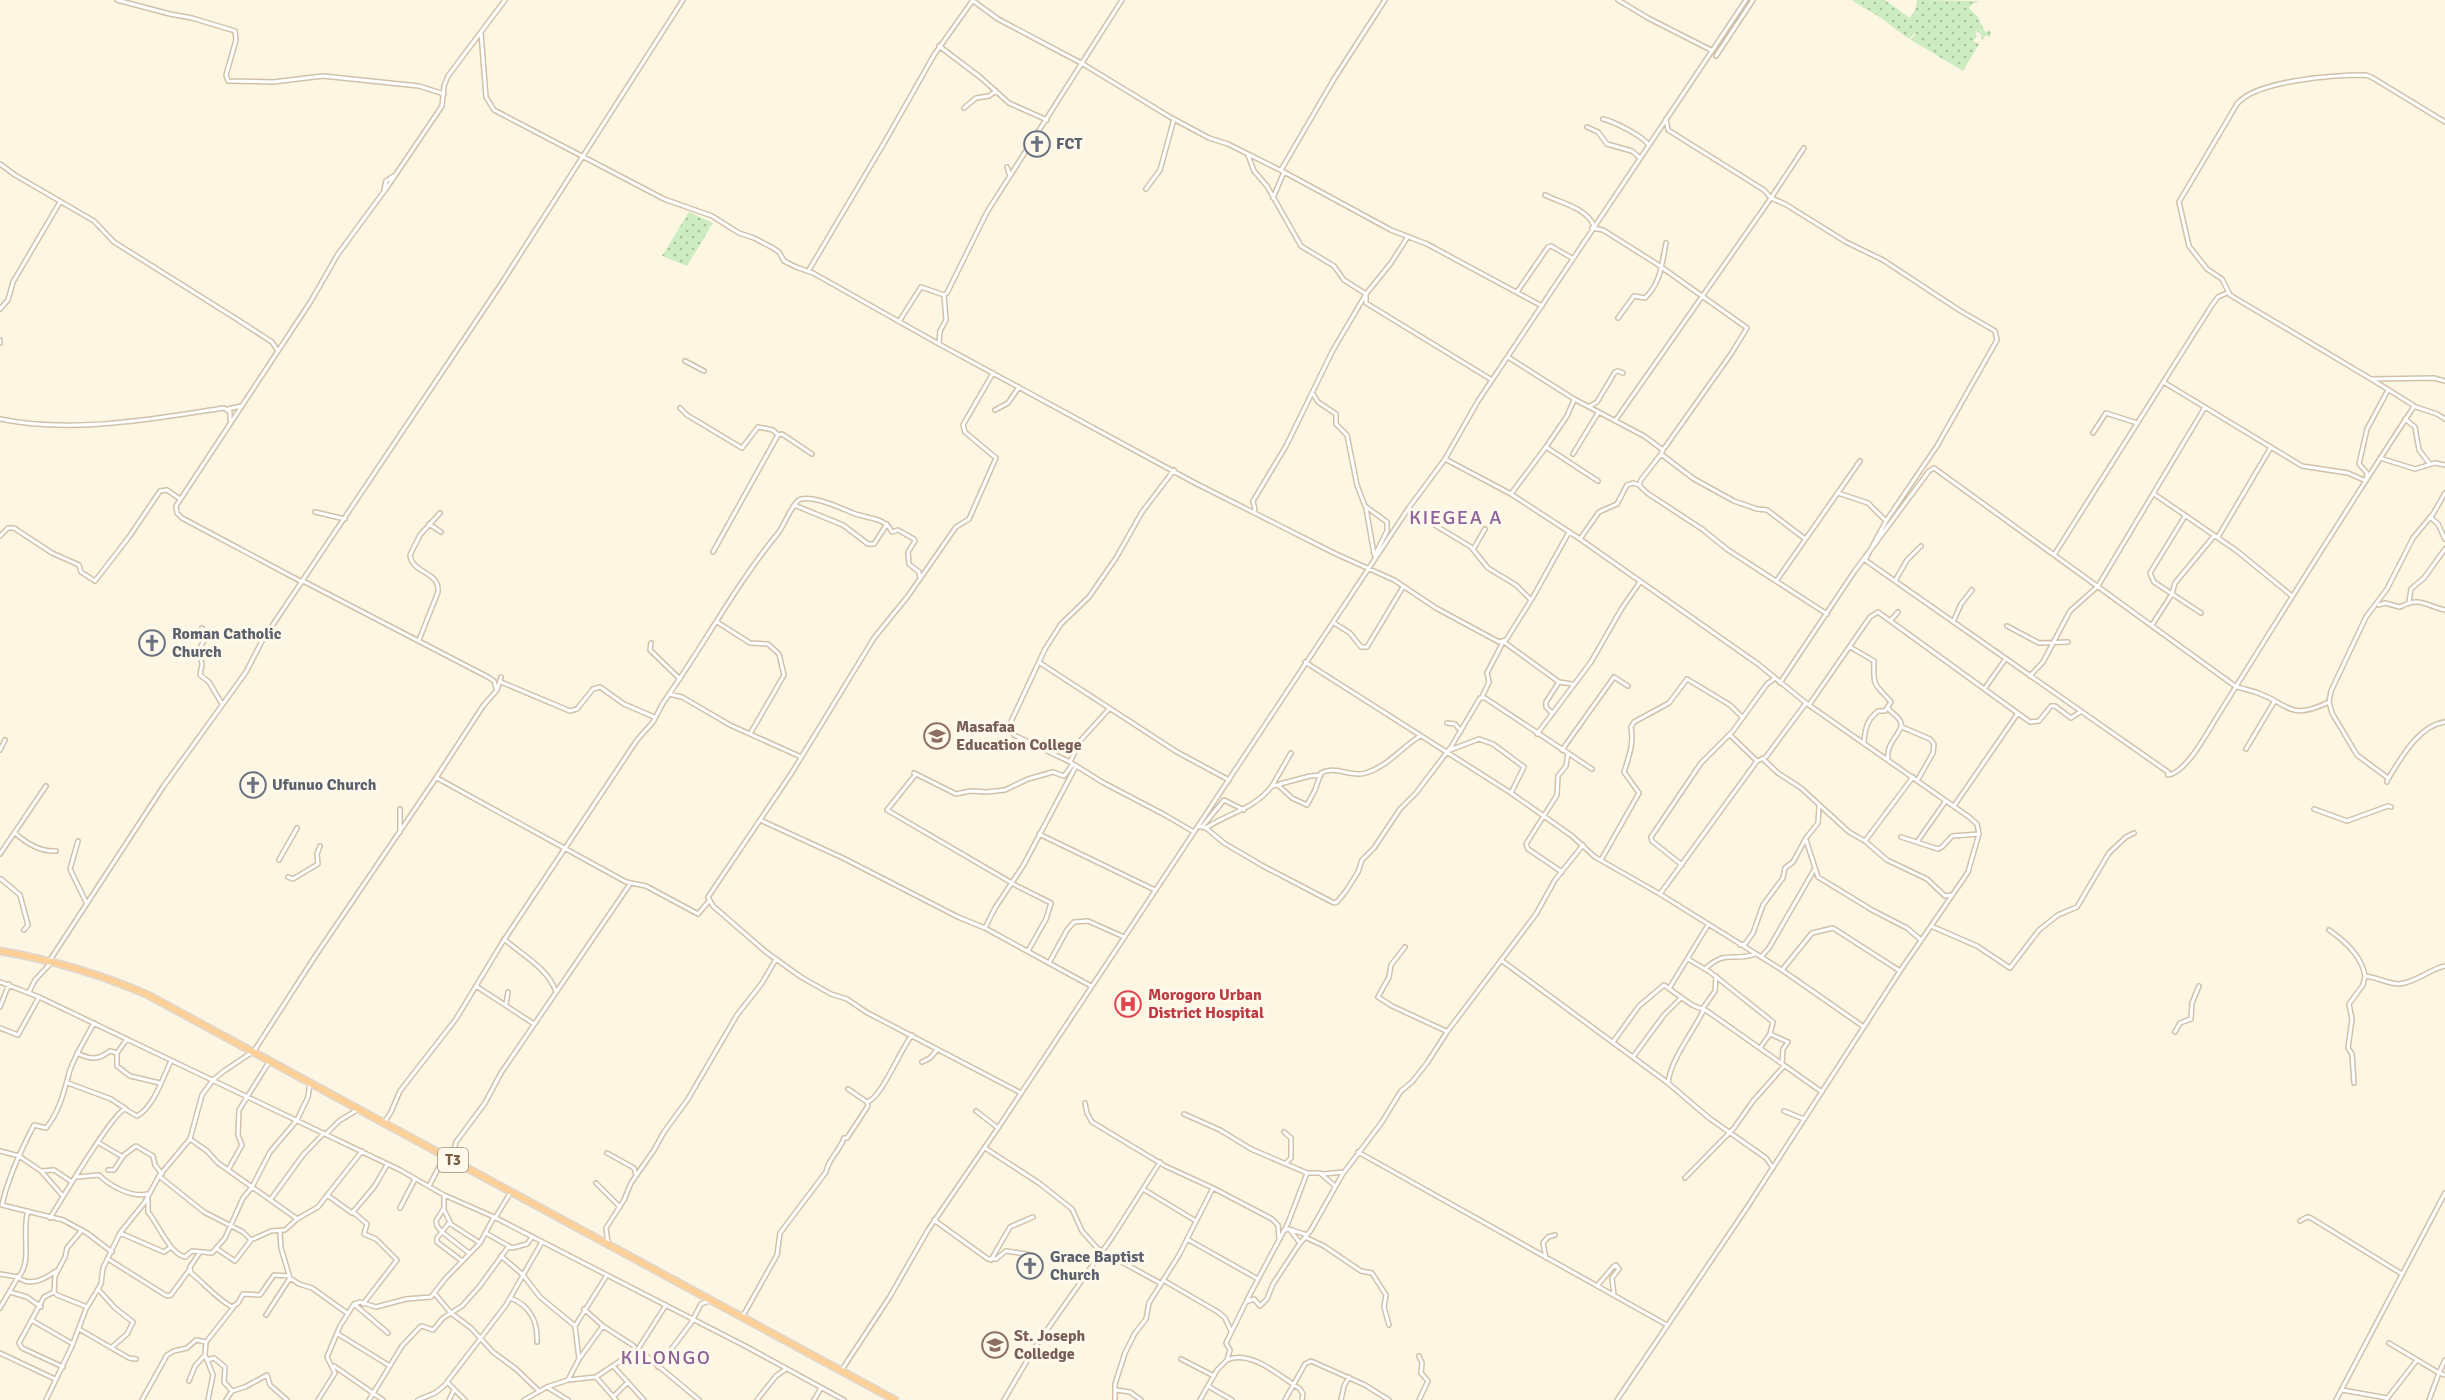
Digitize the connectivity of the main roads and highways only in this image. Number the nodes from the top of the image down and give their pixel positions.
1 (0, 951) edge
2 (895, 1400) edge

1 - 2 highway, T3

